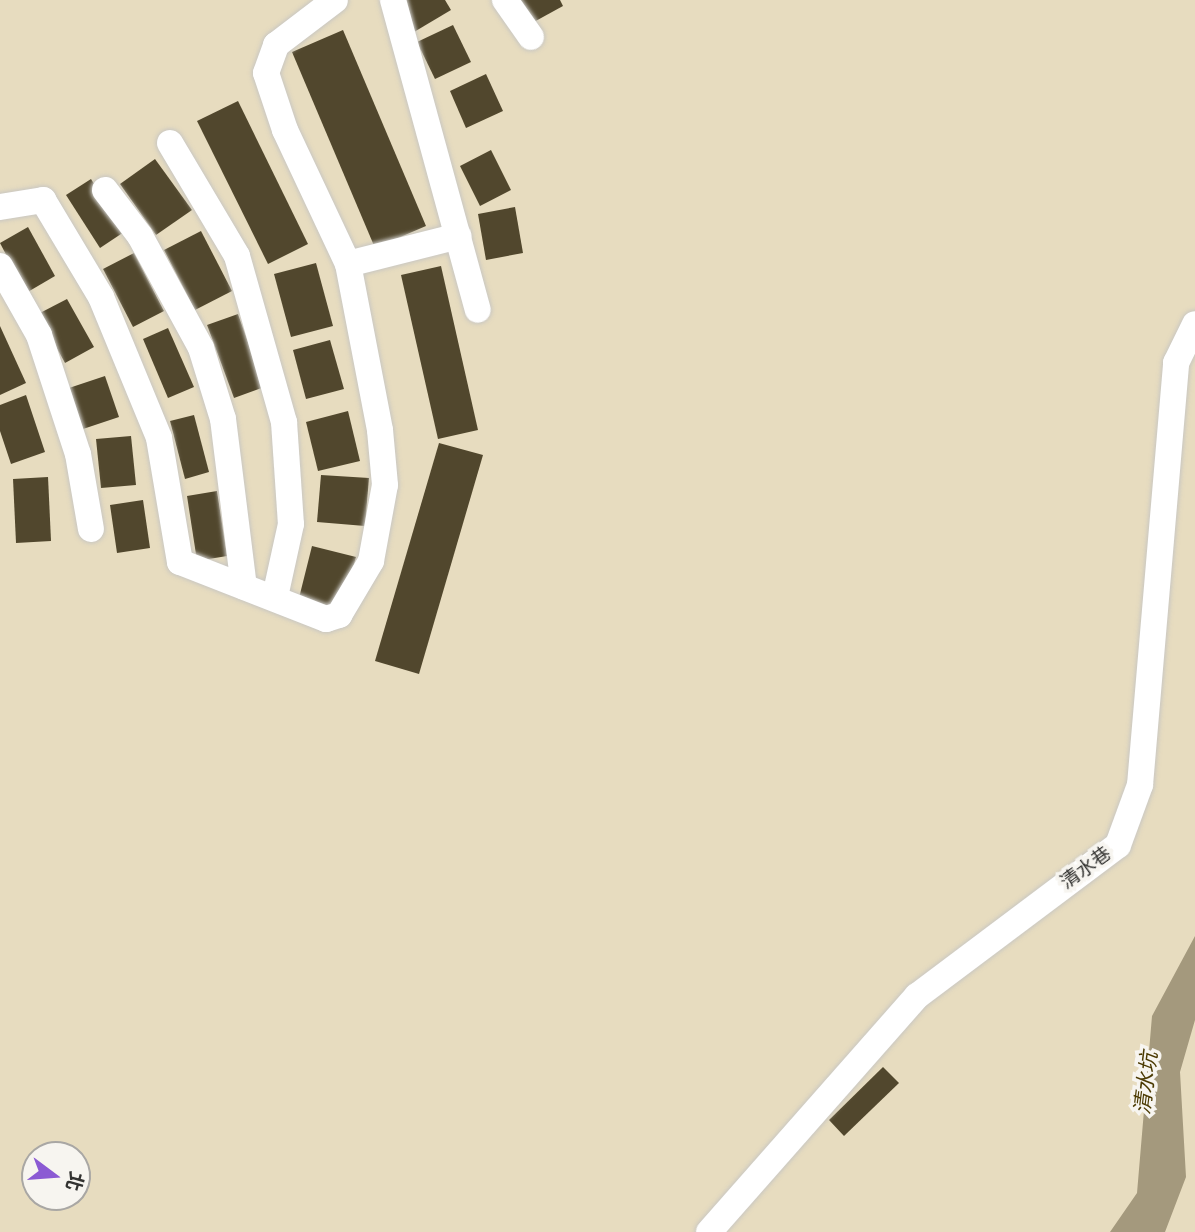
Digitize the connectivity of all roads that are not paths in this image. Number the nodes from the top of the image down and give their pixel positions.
1 (335, 0) edge
2 (394, 0) edge
3 (505, 0) edge
4 (531, 37) dead end
5 (170, 143) dead end
6 (105, 190) dead end
7 (0, 207) edge
8 (459, 236) junction
9 (348, 264) junction
10 (0, 266) edge
11 (478, 310) dead end
12 (1195, 324) edge
13 (91, 529) dead end
14 (244, 587) junction
15 (275, 597) junction
16 (709, 1232) edge

1 - 9 lane
2 - 8 lane
3 - 4 lane
5 - 15 lane
6 - 14 lane
7 - 14 lane
8 - 9 lane
8 - 11 lane
9 - 15 lane
10 - 13 lane
12 - 16 lane, 清水巷
14 - 15 lane

